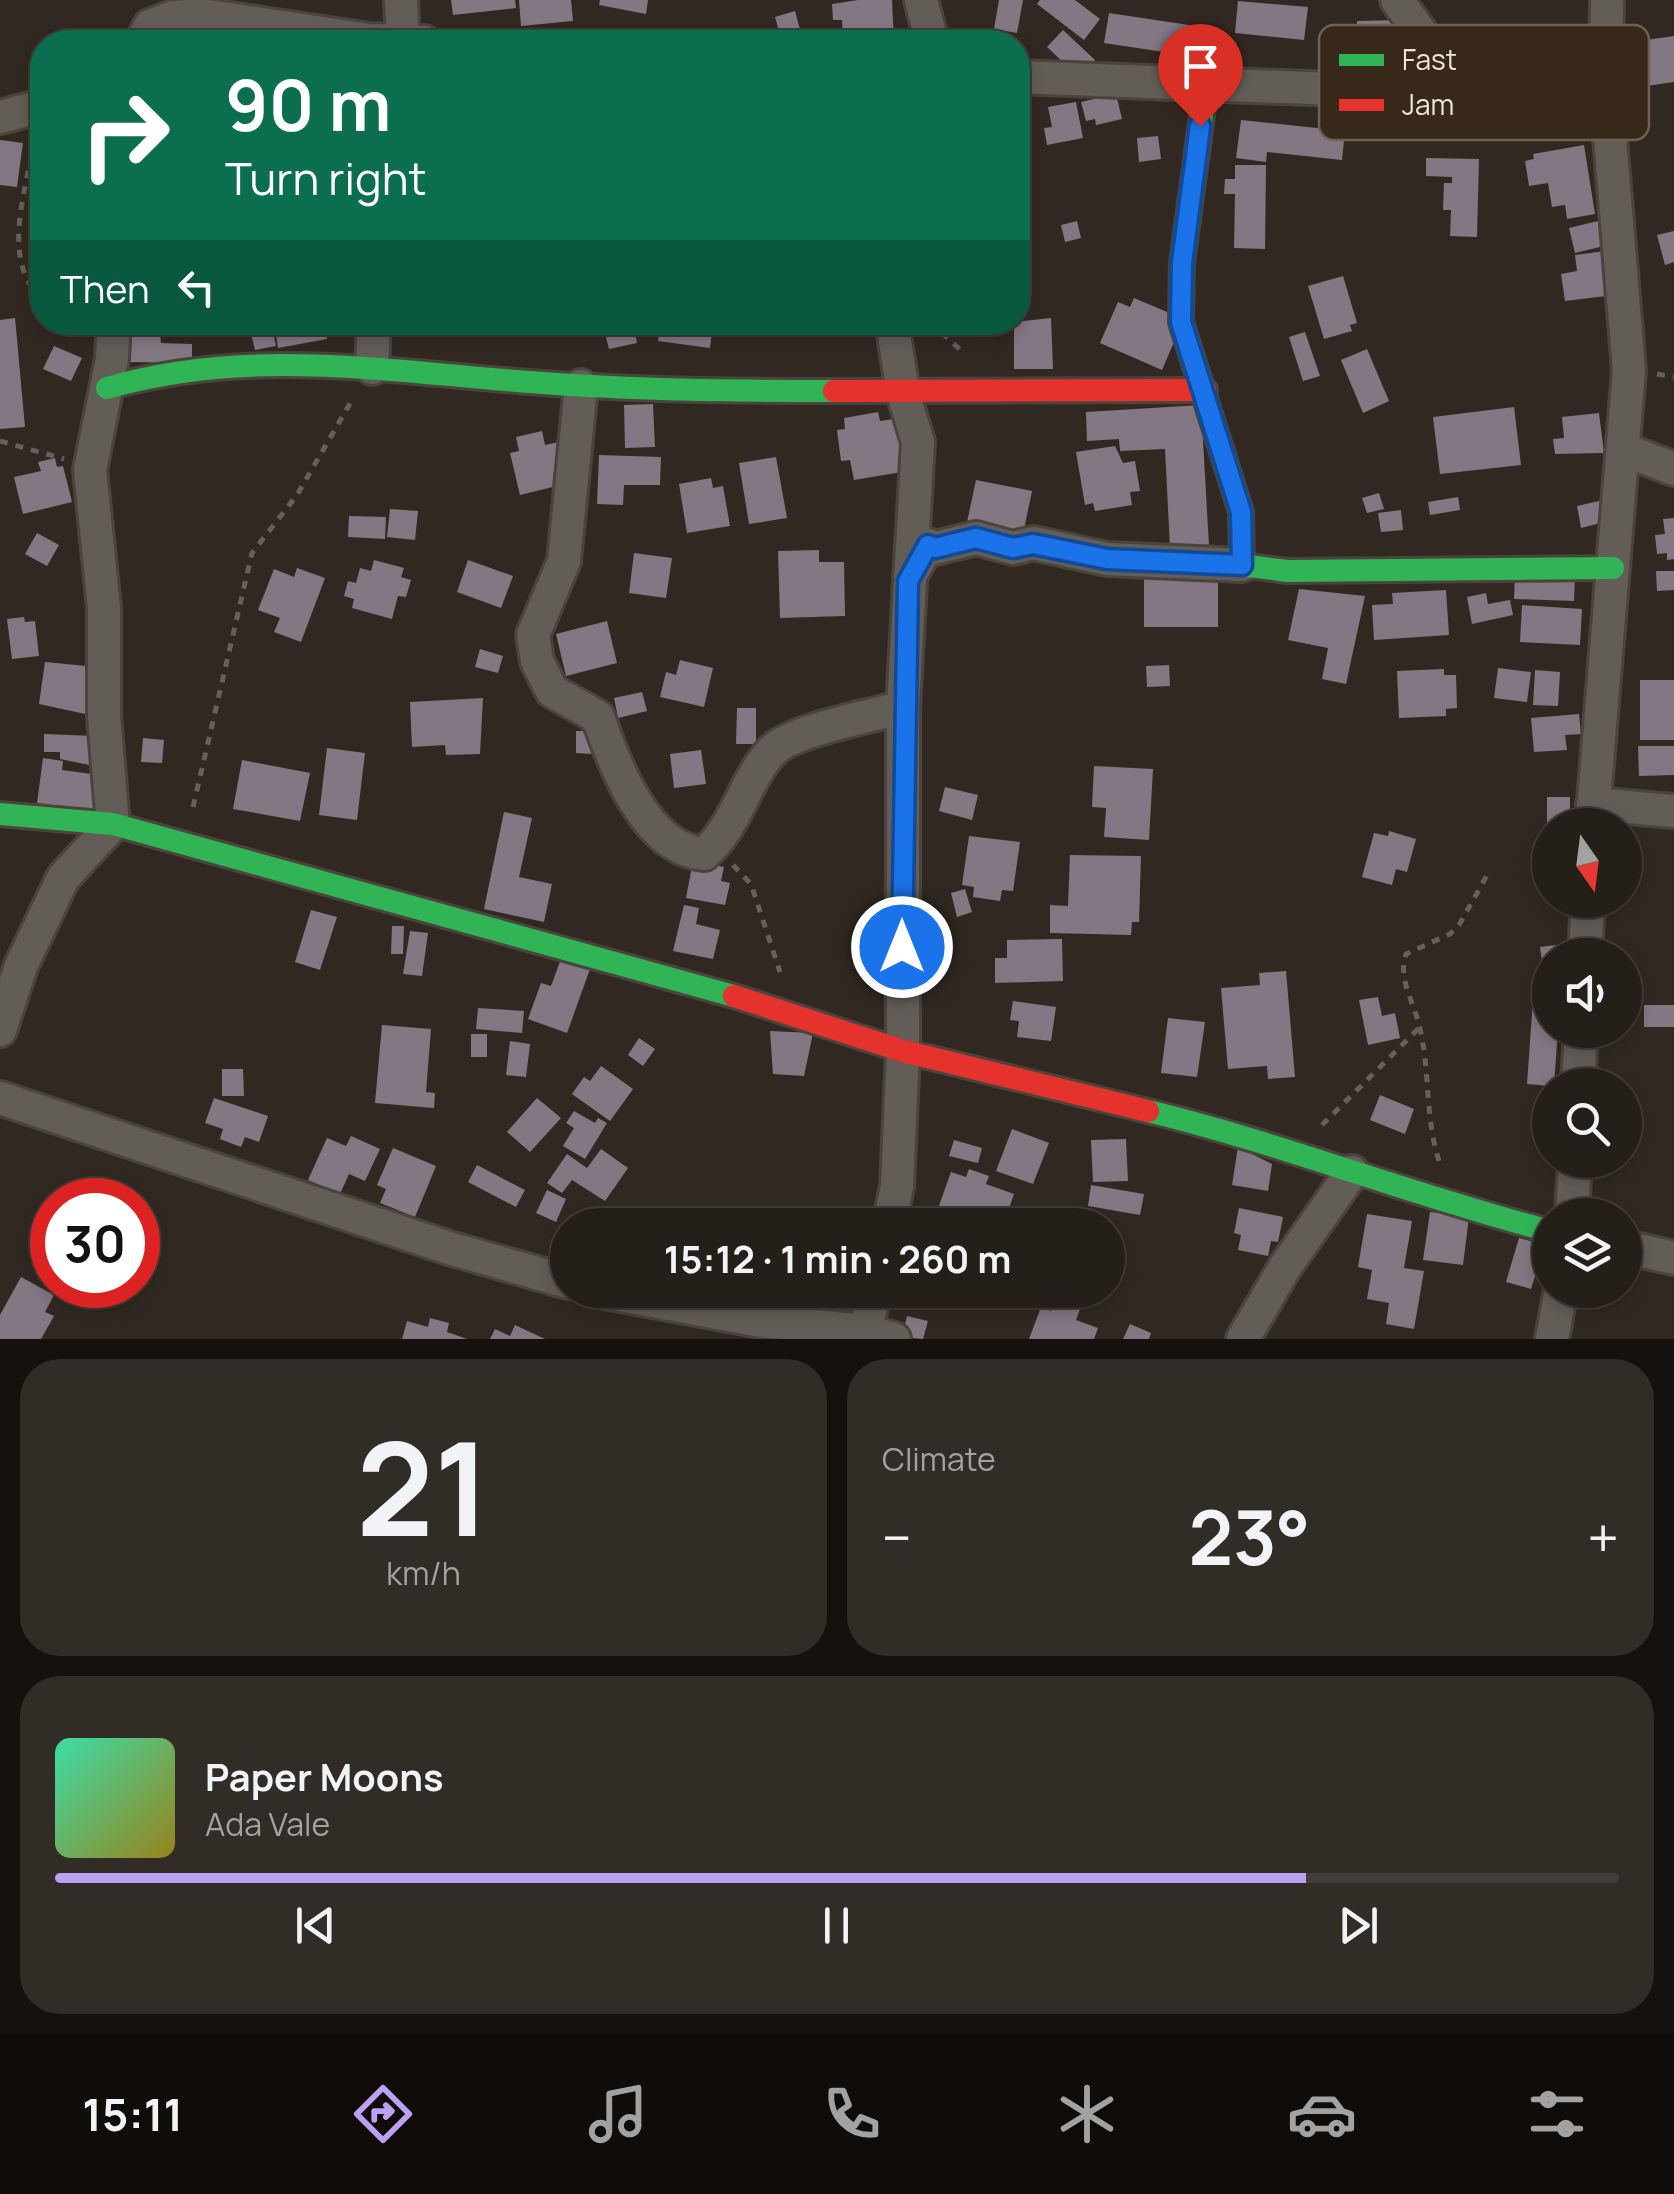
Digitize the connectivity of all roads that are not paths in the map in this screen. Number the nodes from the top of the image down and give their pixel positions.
1 (400, 0) edge
2 (920, 0) edge
3 (1397, 0) edge
4 (1607, 0) edge
5 (149, 23) edge
6 (1415, 25) edge
7 (1607, 25) edge
8 (298, 30) edge
9 (410, 30) edge
10 (929, 30) edge
11 (1030, 77) edge
12 (1206, 86) junction
13 (1319, 89) edge
14 (1610, 140) edge
15 (113, 335) edge
16 (373, 335) edge
17 (894, 335) edge
18 (372, 368) junction
19 (581, 386) junction
20 (107, 388) junction
21 (1205, 390) junction
22 (903, 393) junction
23 (1625, 450) junction
24 (1674, 469) edge
25 (1242, 565) junction
26 (1613, 568) junction
27 (908, 581) junction
28 (903, 707) junction
29 (1593, 808) edge
30 (1674, 811) edge
31 (1642, 813) edge
32 (0, 814) edge
33 (112, 824) junction
34 (0, 1030) edge
35 (903, 1051) junction
36 (0, 1098) edge
37 (1352, 1172) junction
38 (893, 1208) edge
39 (1532, 1226) edge
40 (1642, 1251) edge
41 (1674, 1258) edge
42 (550, 1277) edge
43 (691, 1308) edge
44 (875, 1308) edge
45 (1558, 1308) edge
46 (875, 1336) edge
47 (1242, 1339) edge
48 (1552, 1339) edge

1 - 9 street
2 - 10 street
3 - 6 street
4 - 7 street
5 - 8 street
11 - 12 street
12 - 13 street
12 - 21 street
14 - 23 street
15 - 20 street
16 - 18 street
17 - 22 street
18 - 19 street
18 - 20 street
19 - 22 street
19 - 28 street
20 - 33 street
21 - 22 street
21 - 25 street
22 - 27 street
23 - 24 street
23 - 26 street
25 - 26 street
25 - 27 street
26 - 29 street
27 - 28 street
28 - 35 street
30 - 31 street
32 - 33 street
33 - 34 street
33 - 35 street
35 - 37 street
35 - 38 street
36 - 42 street
37 - 39 street
37 - 47 street
40 - 41 street
43 - 46 street
44 - 46 street
45 - 48 street

